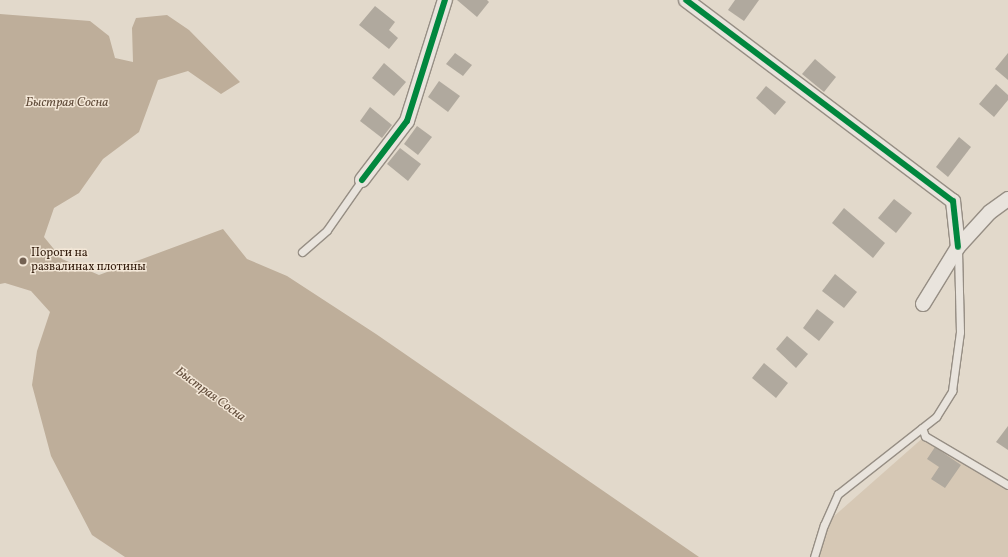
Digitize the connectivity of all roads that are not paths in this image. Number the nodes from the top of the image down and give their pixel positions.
1 (445, 0) edge
2 (686, 0) edge
3 (362, 180) joint
4 (1008, 199) edge
5 (958, 246) junction
6 (302, 252) dead end
7 (923, 304) dead end
8 (922, 428) junction
9 (1008, 485) edge
10 (814, 557) edge

1 - 3 street
2 - 5 street
3 - 6 lane
4 - 5 street
5 - 7 street
5 - 8 lane
8 - 9 lane
8 - 10 lane

